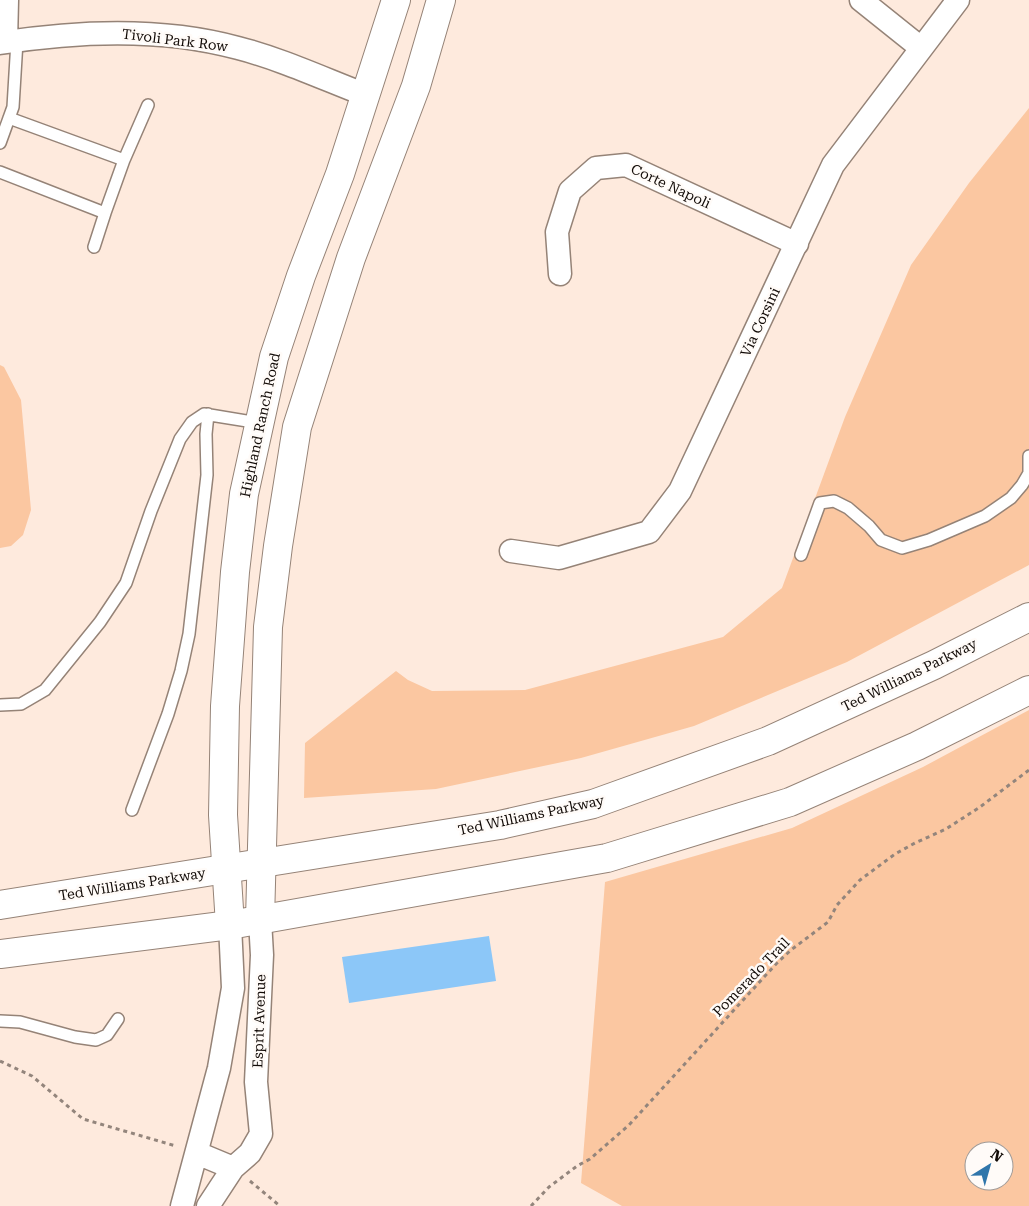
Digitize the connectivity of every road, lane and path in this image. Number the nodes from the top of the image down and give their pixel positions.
1 (7, 0) edge
2 (396, 0) edge
3 (441, 0) edge
4 (861, 0) edge
5 (958, 0) edge
6 (8, 42) edge
7 (921, 48) junction
8 (366, 95) junction
9 (148, 105) dead end
10 (9, 118) junction
11 (0, 142) edge
12 (124, 160) junction
13 (0, 172) edge
14 (105, 213) junction
15 (797, 244) junction
16 (94, 247) dead end
17 (560, 274) dead end
18 (208, 414) junction
19 (260, 423) junction
20 (1029, 456) edge
21 (511, 551) dead end
22 (801, 555) dead end
23 (1029, 616) edge
24 (1029, 690) edge
25 (0, 705) edge
26 (1029, 770) edge
27 (132, 810) dead end
28 (262, 864) junction
29 (225, 869) junction
30 (0, 905) edge
31 (260, 920) junction
32 (230, 925) junction
33 (0, 954) edge
34 (118, 1019) dead end
35 (0, 1021) edge
36 (0, 1061) edge
37 (197, 1152) junction
38 (233, 1168) junction
39 (182, 1206) edge
40 (208, 1206) edge
41 (280, 1206) edge
42 (531, 1206) edge

1 - 6 street
2 - 8 main road, Highland Ranch Road
3 - 28 main road
4 - 7 street
5 - 7 street, Via Corsini
6 - 8 street, Tivoli Park Row
6 - 10 lane
7 - 15 street, Via Corsini
8 - 19 main road, Highland Ranch Road
9 - 12 lane
10 - 11 lane
10 - 12 lane
12 - 14 lane
13 - 14 lane
14 - 16 lane
15 - 17 street, Corte Napoli
15 - 21 street, Via Corsini
18 - 19 lane
18 - 25 lane
18 - 27 lane
19 - 29 main road, Highland Ranch Road
20 - 22 lane
23 - 28 main road, Ted Williams Parkway
24 - 31 main road
26 - 42 path, Pomerado Trail
28 - 29 main road, Ted Williams Parkway
28 - 31 main road, Esprit Avenue
29 - 30 main road, Ted Williams Parkway
29 - 32 main road, Esprit Avenue
31 - 32 main road
31 - 38 street, Esprit Avenue
32 - 33 main road
32 - 37 street, Esprit Avenue
34 - 35 lane
36 - 37 path
37 - 38 street
37 - 39 street, Esprit Avenue
38 - 40 street, Esprit Avenue
38 - 41 path

